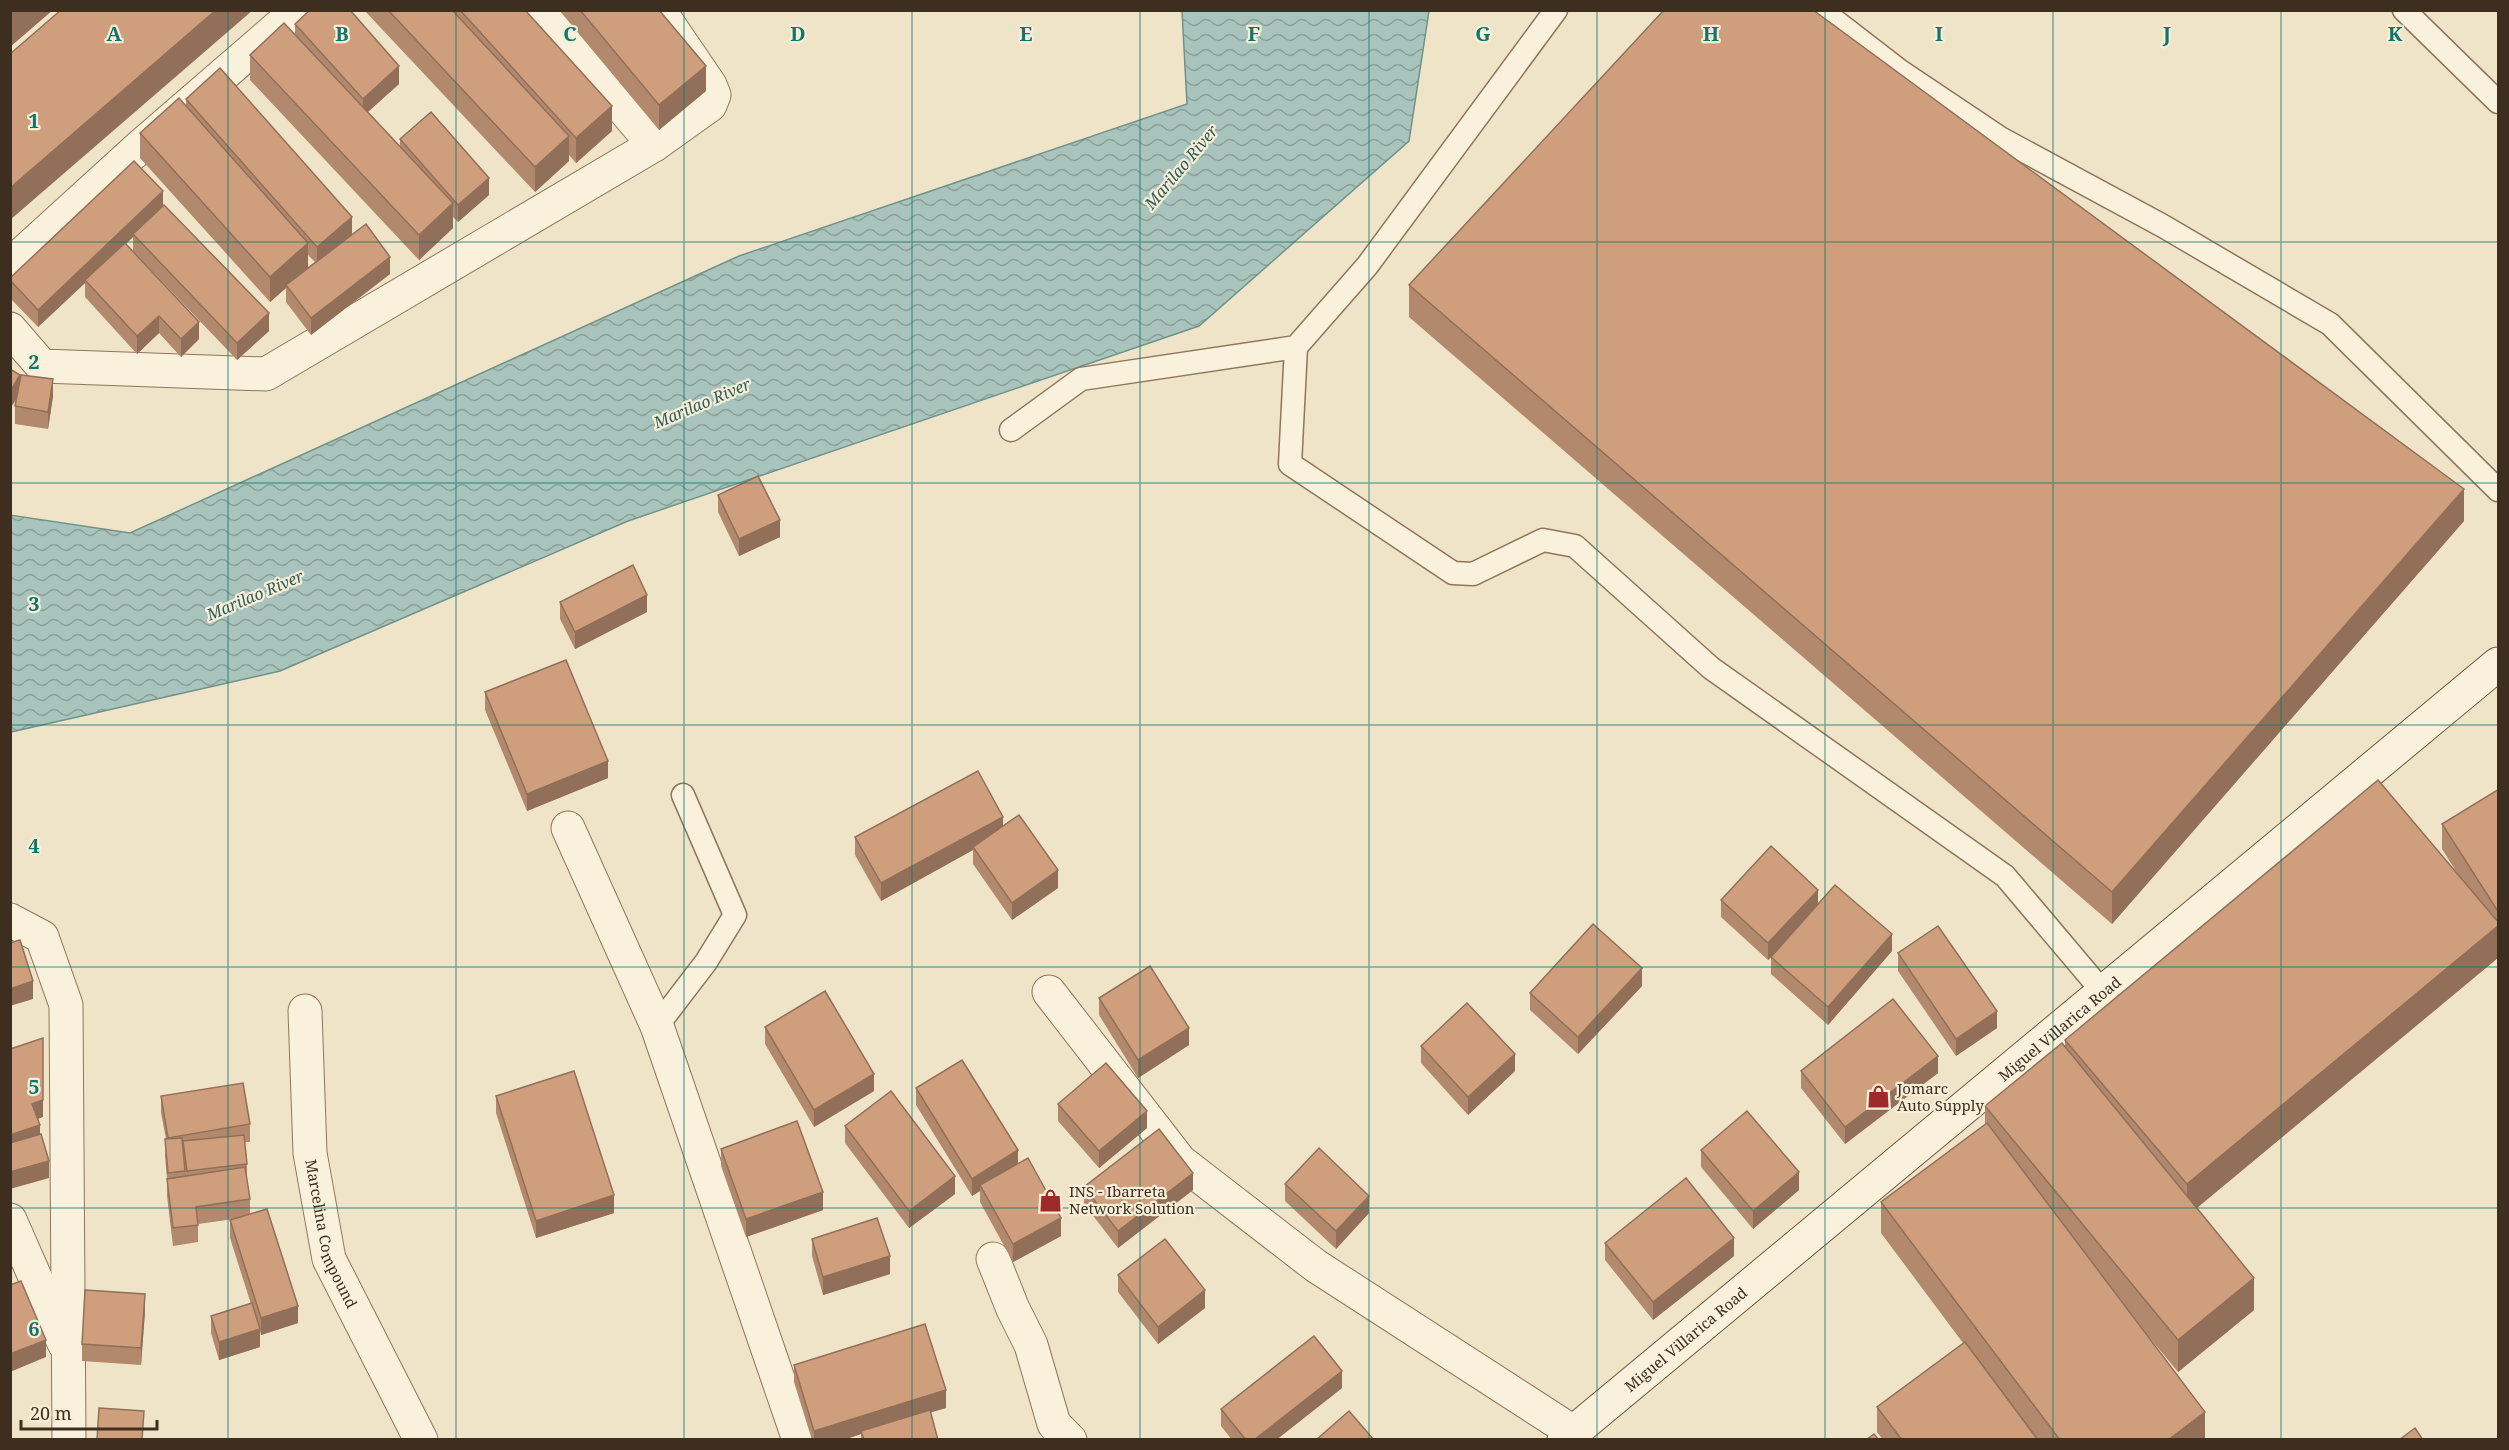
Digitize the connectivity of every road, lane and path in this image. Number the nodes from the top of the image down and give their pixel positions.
1 (297, 10) edge
2 (540, 10) edge
3 (659, 10) edge
4 (1556, 10) edge
5 (1821, 10) edge
6 (2404, 10) edge
7 (2499, 102) edge
8 (654, 145) junction
9 (10, 265) edge
10 (10, 330) edge
11 (1296, 347) junction
12 (1011, 430) dead end
13 (2499, 490) edge
14 (2499, 664) edge
15 (683, 795) dead end
16 (568, 828) dead end
17 (10, 920) edge
18 (1049, 992) dead end
19 (2103, 992) junction
20 (305, 1011) dead end
21 (657, 1026) junction
22 (10, 1220) edge
23 (993, 1259) dead end
24 (69, 1355) junction
25 (1569, 1436) edge
26 (69, 1440) edge
27 (421, 1440) edge
28 (799, 1440) edge
29 (1070, 1440) edge

1 - 9 street
2 - 8 street
3 - 8 street
4 - 11 lane
5 - 13 lane
6 - 7 lane
8 - 10 street
11 - 12 lane
11 - 19 lane
14 - 19 street, Miguel Villarica Road
15 - 21 lane
16 - 21 street
17 - 24 street
18 - 25 street
19 - 25 street, Miguel Villarica Road
20 - 27 street, Marcelina Compound
21 - 28 street
22 - 24 street
23 - 29 street
24 - 26 street

